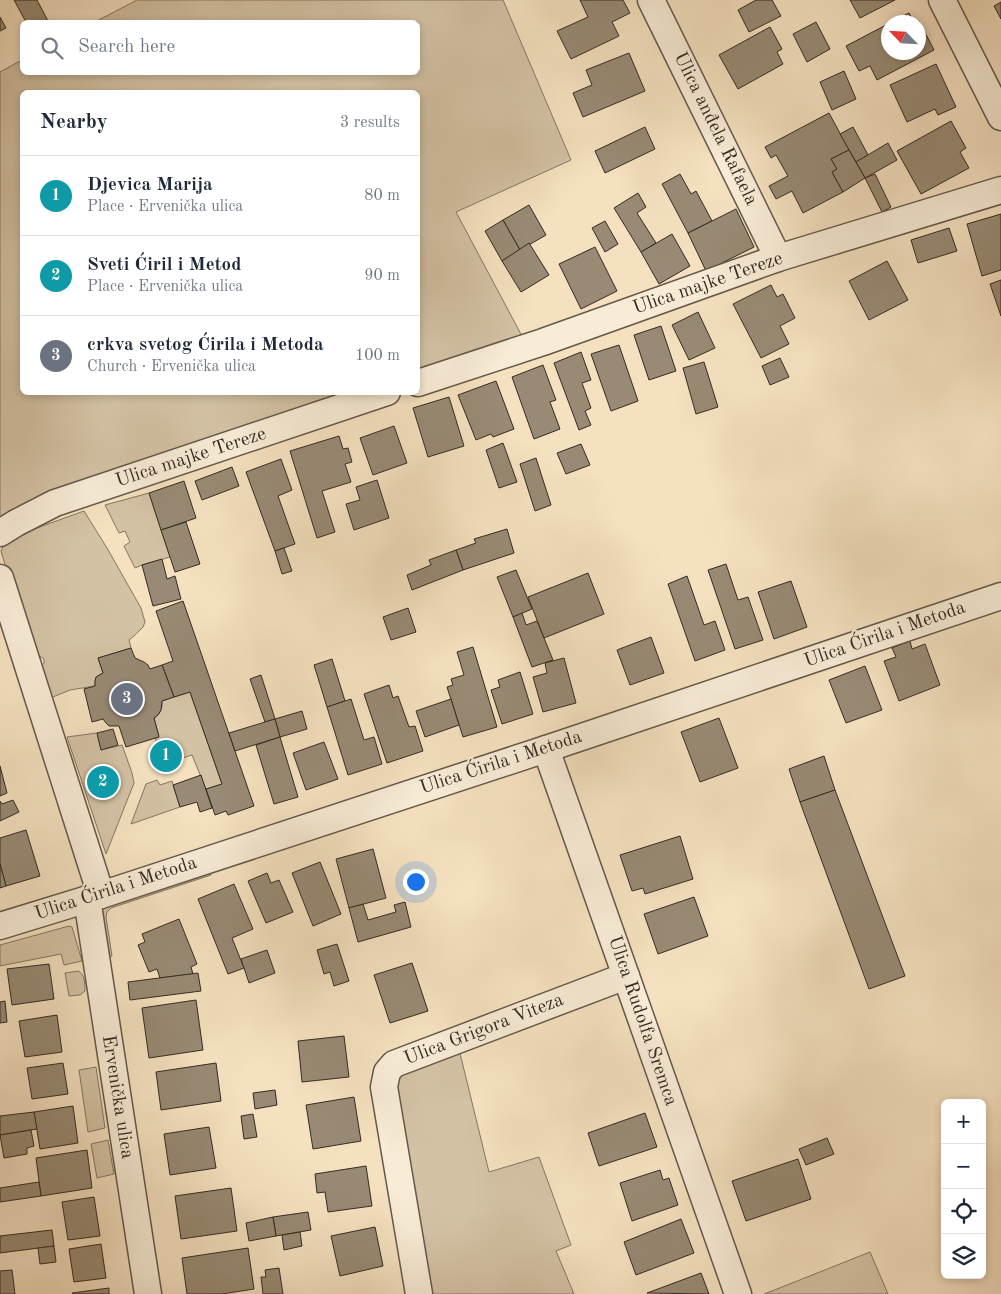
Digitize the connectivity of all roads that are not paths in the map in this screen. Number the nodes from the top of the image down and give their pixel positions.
1 (651, 0) edge
2 (942, 0) edge
3 (1001, 117) edge
4 (1001, 190) edge
5 (778, 258) junction
6 (420, 382) edge
7 (378, 395) edge
8 (0, 533) edge
9 (0, 578) edge
10 (1001, 596) edge
11 (546, 749) junction
12 (94, 897) junction
13 (0, 926) edge
14 (626, 976) junction
15 (148, 1294) edge
16 (419, 1294) edge
17 (738, 1294) edge

1 - 5 street, Ulica anđela Rafaela
2 - 3 street
4 - 5 street, Ulica majke Tereze
5 - 6 street, Ulica majke Tereze
7 - 8 street, Ulica majke Tereze
9 - 12 street, Ervenička ulica
10 - 11 street, Ulica Ćirila i Metoda
11 - 12 street, Ulica Ćirila i Metoda
11 - 14 street, Ulica Rudolfa Sremca
12 - 13 street, Ulica Ćirila i Metoda
12 - 15 street, Ervenička ulica
14 - 16 street, Ulica Grigora Viteza
14 - 17 street, Ulica Rudolfa Sremca

